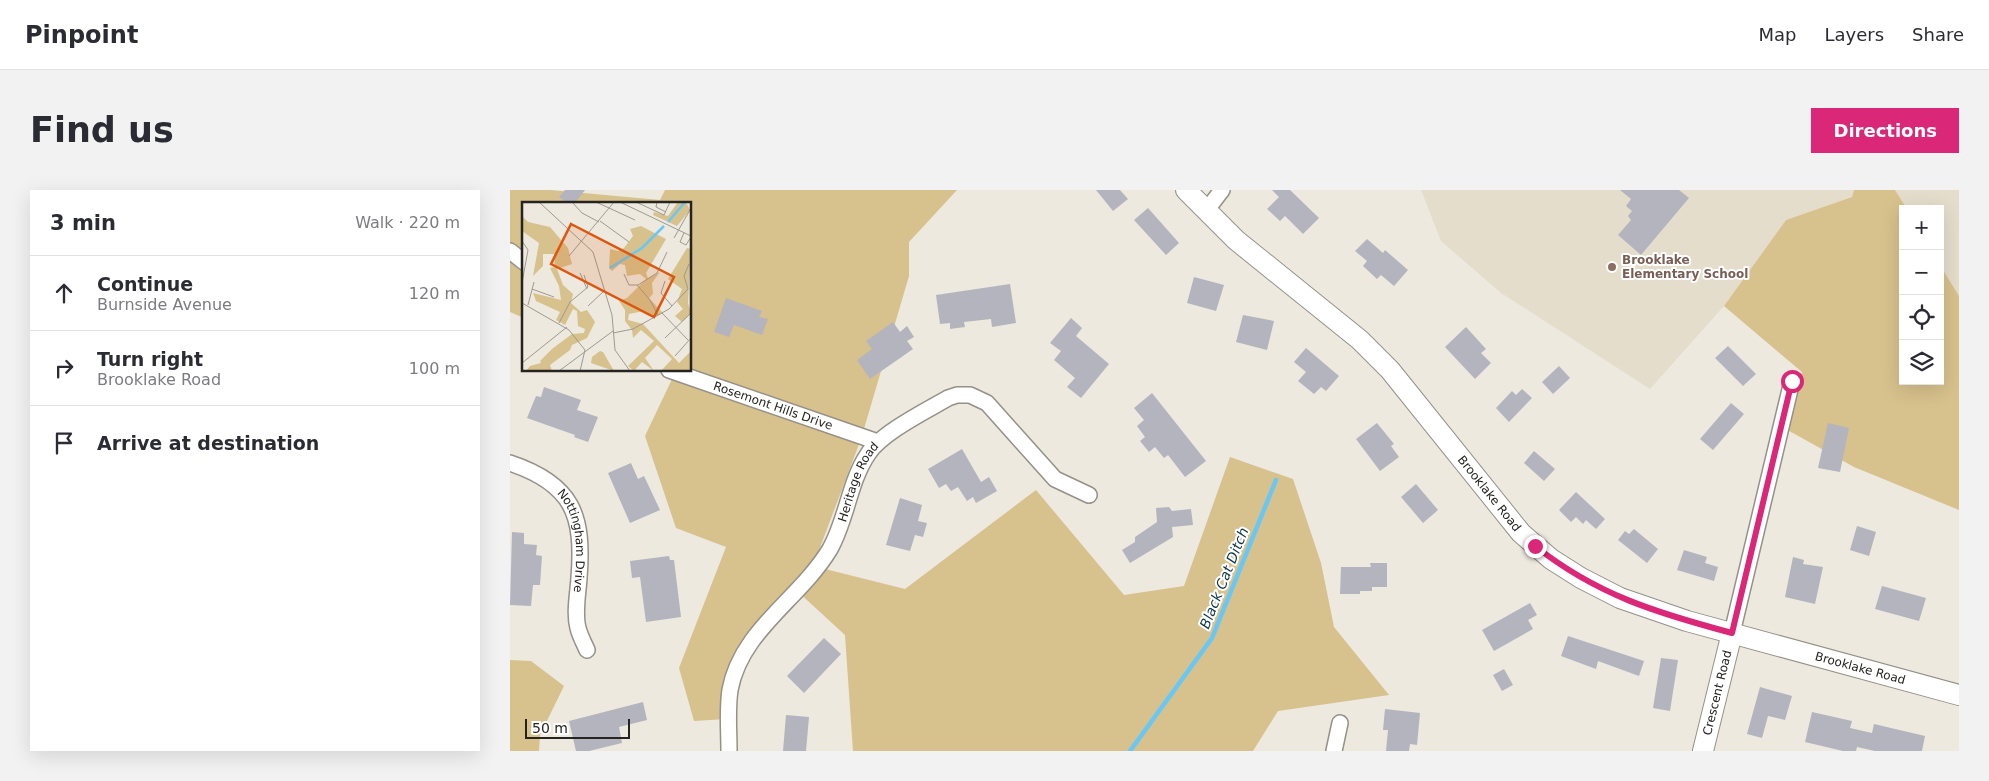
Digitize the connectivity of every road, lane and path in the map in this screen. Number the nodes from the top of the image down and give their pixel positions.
1 (1186, 190) edge
2 (1222, 190) edge
3 (1206, 211) junction
4 (510, 251) edge
5 (522, 260) edge
6 (672, 371) edge
7 (1792, 381) dead end
8 (878, 442) junction
9 (510, 463) edge
10 (1089, 495) dead end
11 (1732, 633) junction
12 (587, 650) dead end
13 (1959, 695) edge
14 (1340, 723) dead end
15 (729, 751) edge
16 (1334, 751) edge
17 (1703, 751) edge

1 - 3 street, Brooklake Road
2 - 3 street
3 - 11 street, Brooklake Road
4 - 5 street
6 - 8 street, Rosemont Hills Drive
7 - 11 street
8 - 10 street, Heritage Road
8 - 15 street, Heritage Road
9 - 12 street, Nottingham Drive
11 - 13 street, Brooklake Road
11 - 17 street, Crescent Road
14 - 16 street

